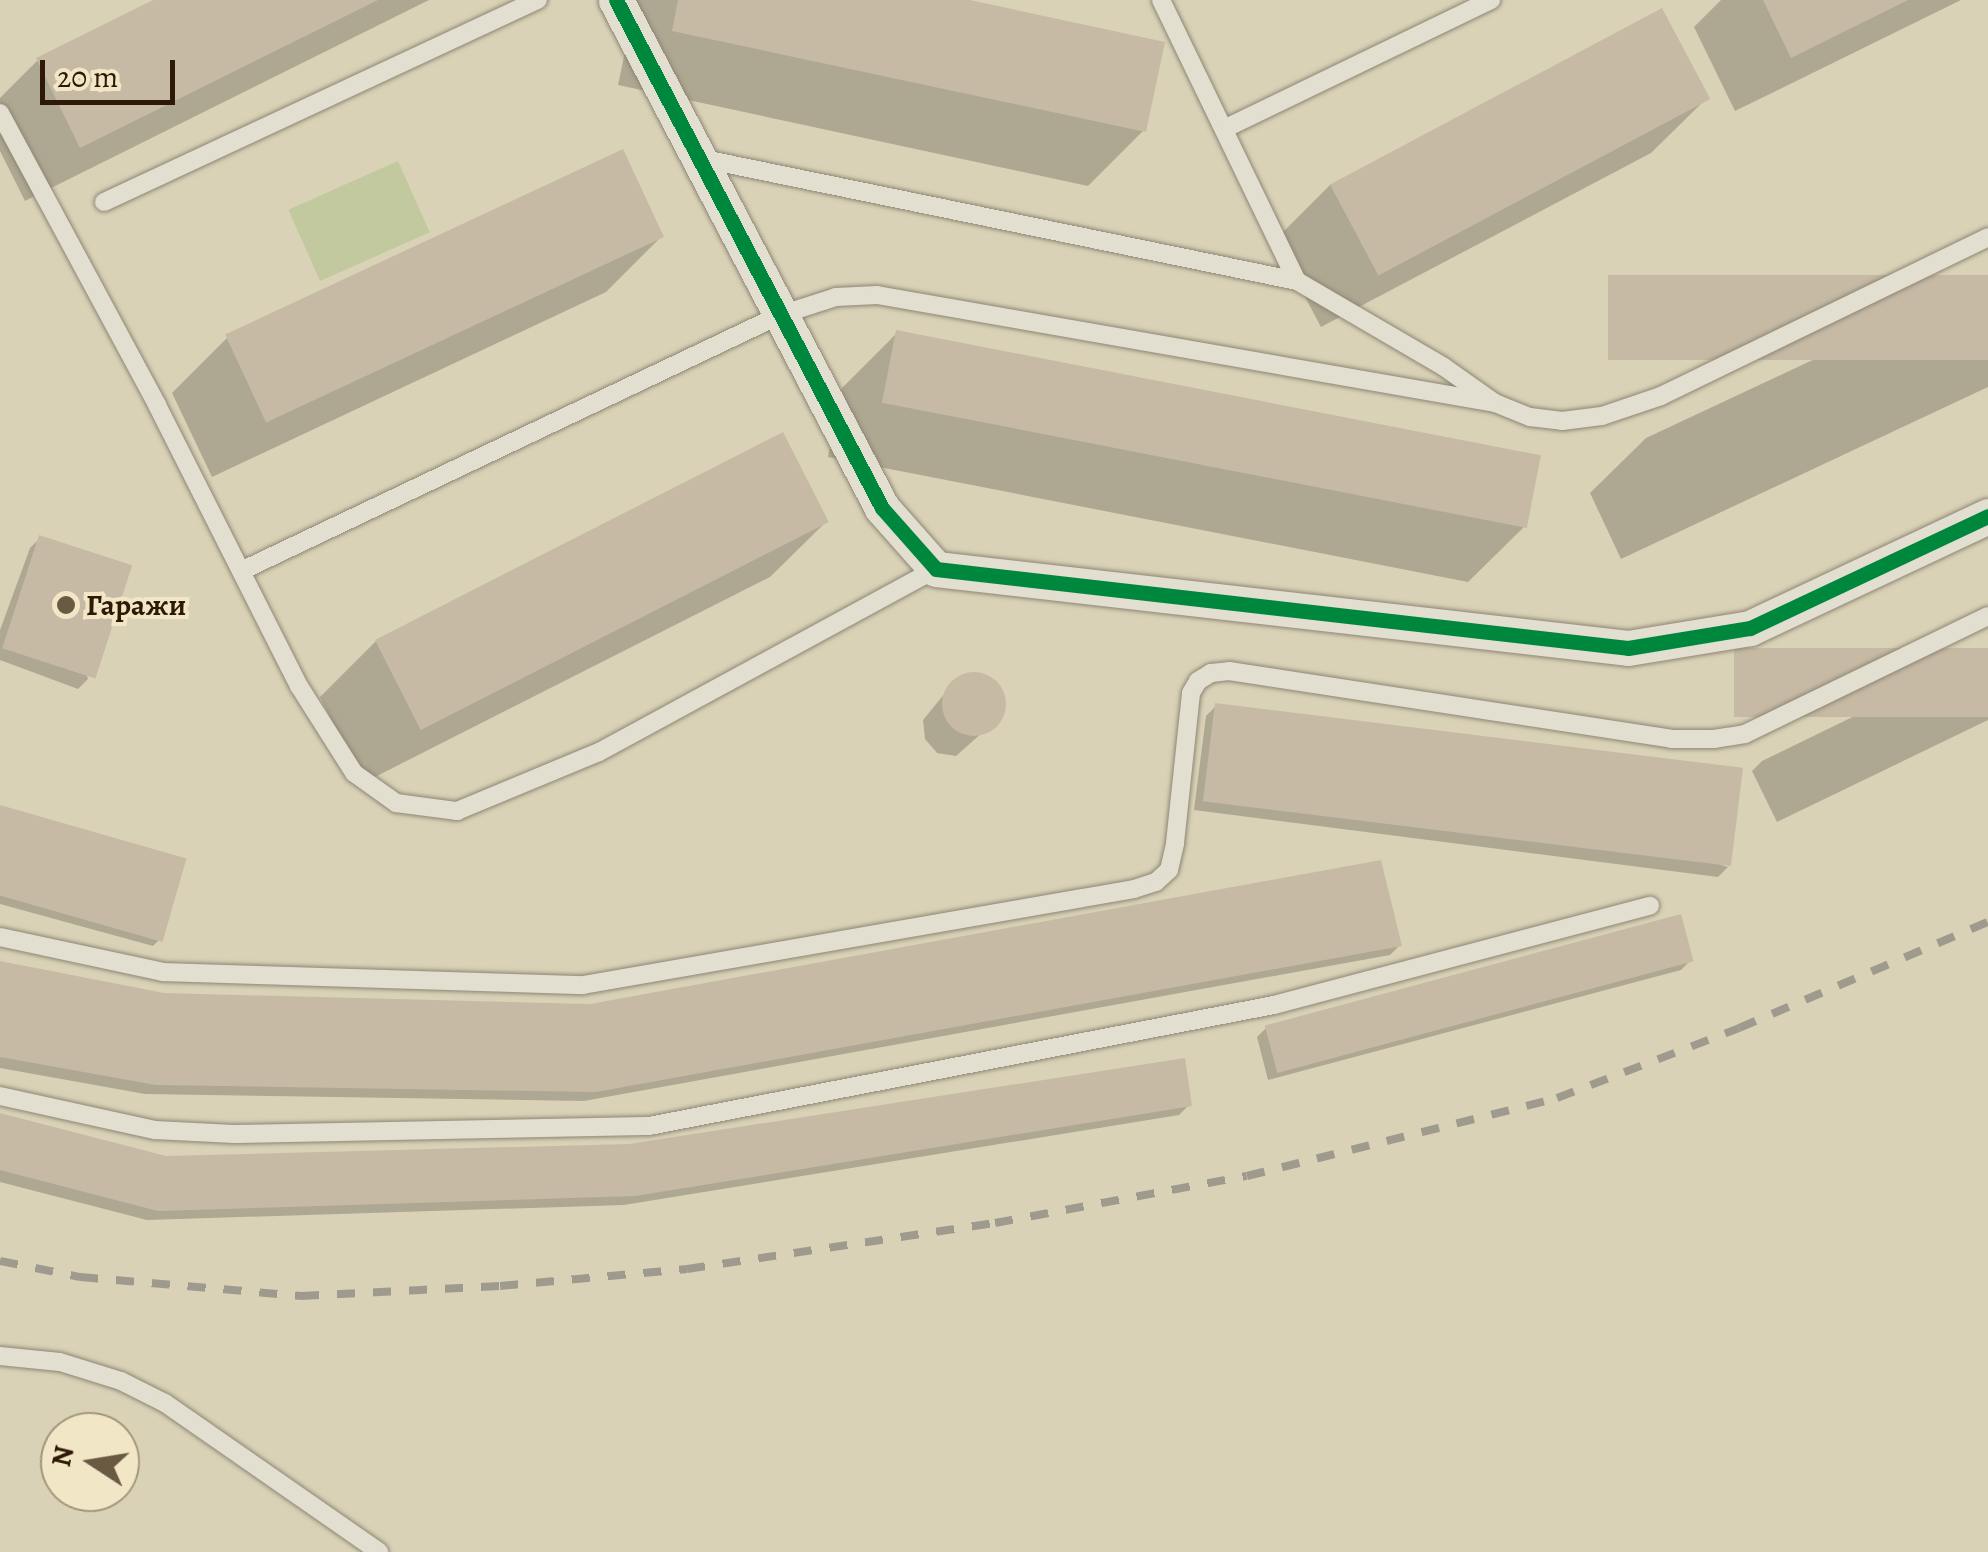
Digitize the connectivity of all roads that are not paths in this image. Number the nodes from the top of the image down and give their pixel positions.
1 (538, 0) edge
2 (616, 0) edge
3 (1491, 0) edge
4 (1156, 1) edge
5 (0, 113) edge
6 (1224, 129) junction
7 (698, 158) junction
8 (104, 202) dead end
9 (1988, 236) edge
10 (1297, 281) junction
11 (780, 314) junction
12 (1496, 403) junction
13 (1988, 516) edge
14 (936, 569) junction
15 (240, 571) junction
16 (1988, 616) edge
17 (1650, 906) dead end
18 (0, 938) edge
19 (0, 1096) edge
20 (0, 1356) edge
21 (379, 1552) edge

1 - 8 lane
2 - 7 street
3 - 6 lane
4 - 6 lane
5 - 15 lane
6 - 10 lane
7 - 10 lane
7 - 11 street
9 - 12 lane
10 - 12 lane
11 - 12 lane
11 - 14 street
11 - 15 lane
13 - 14 street
14 - 15 lane
16 - 18 lane
17 - 19 lane
20 - 21 lane

